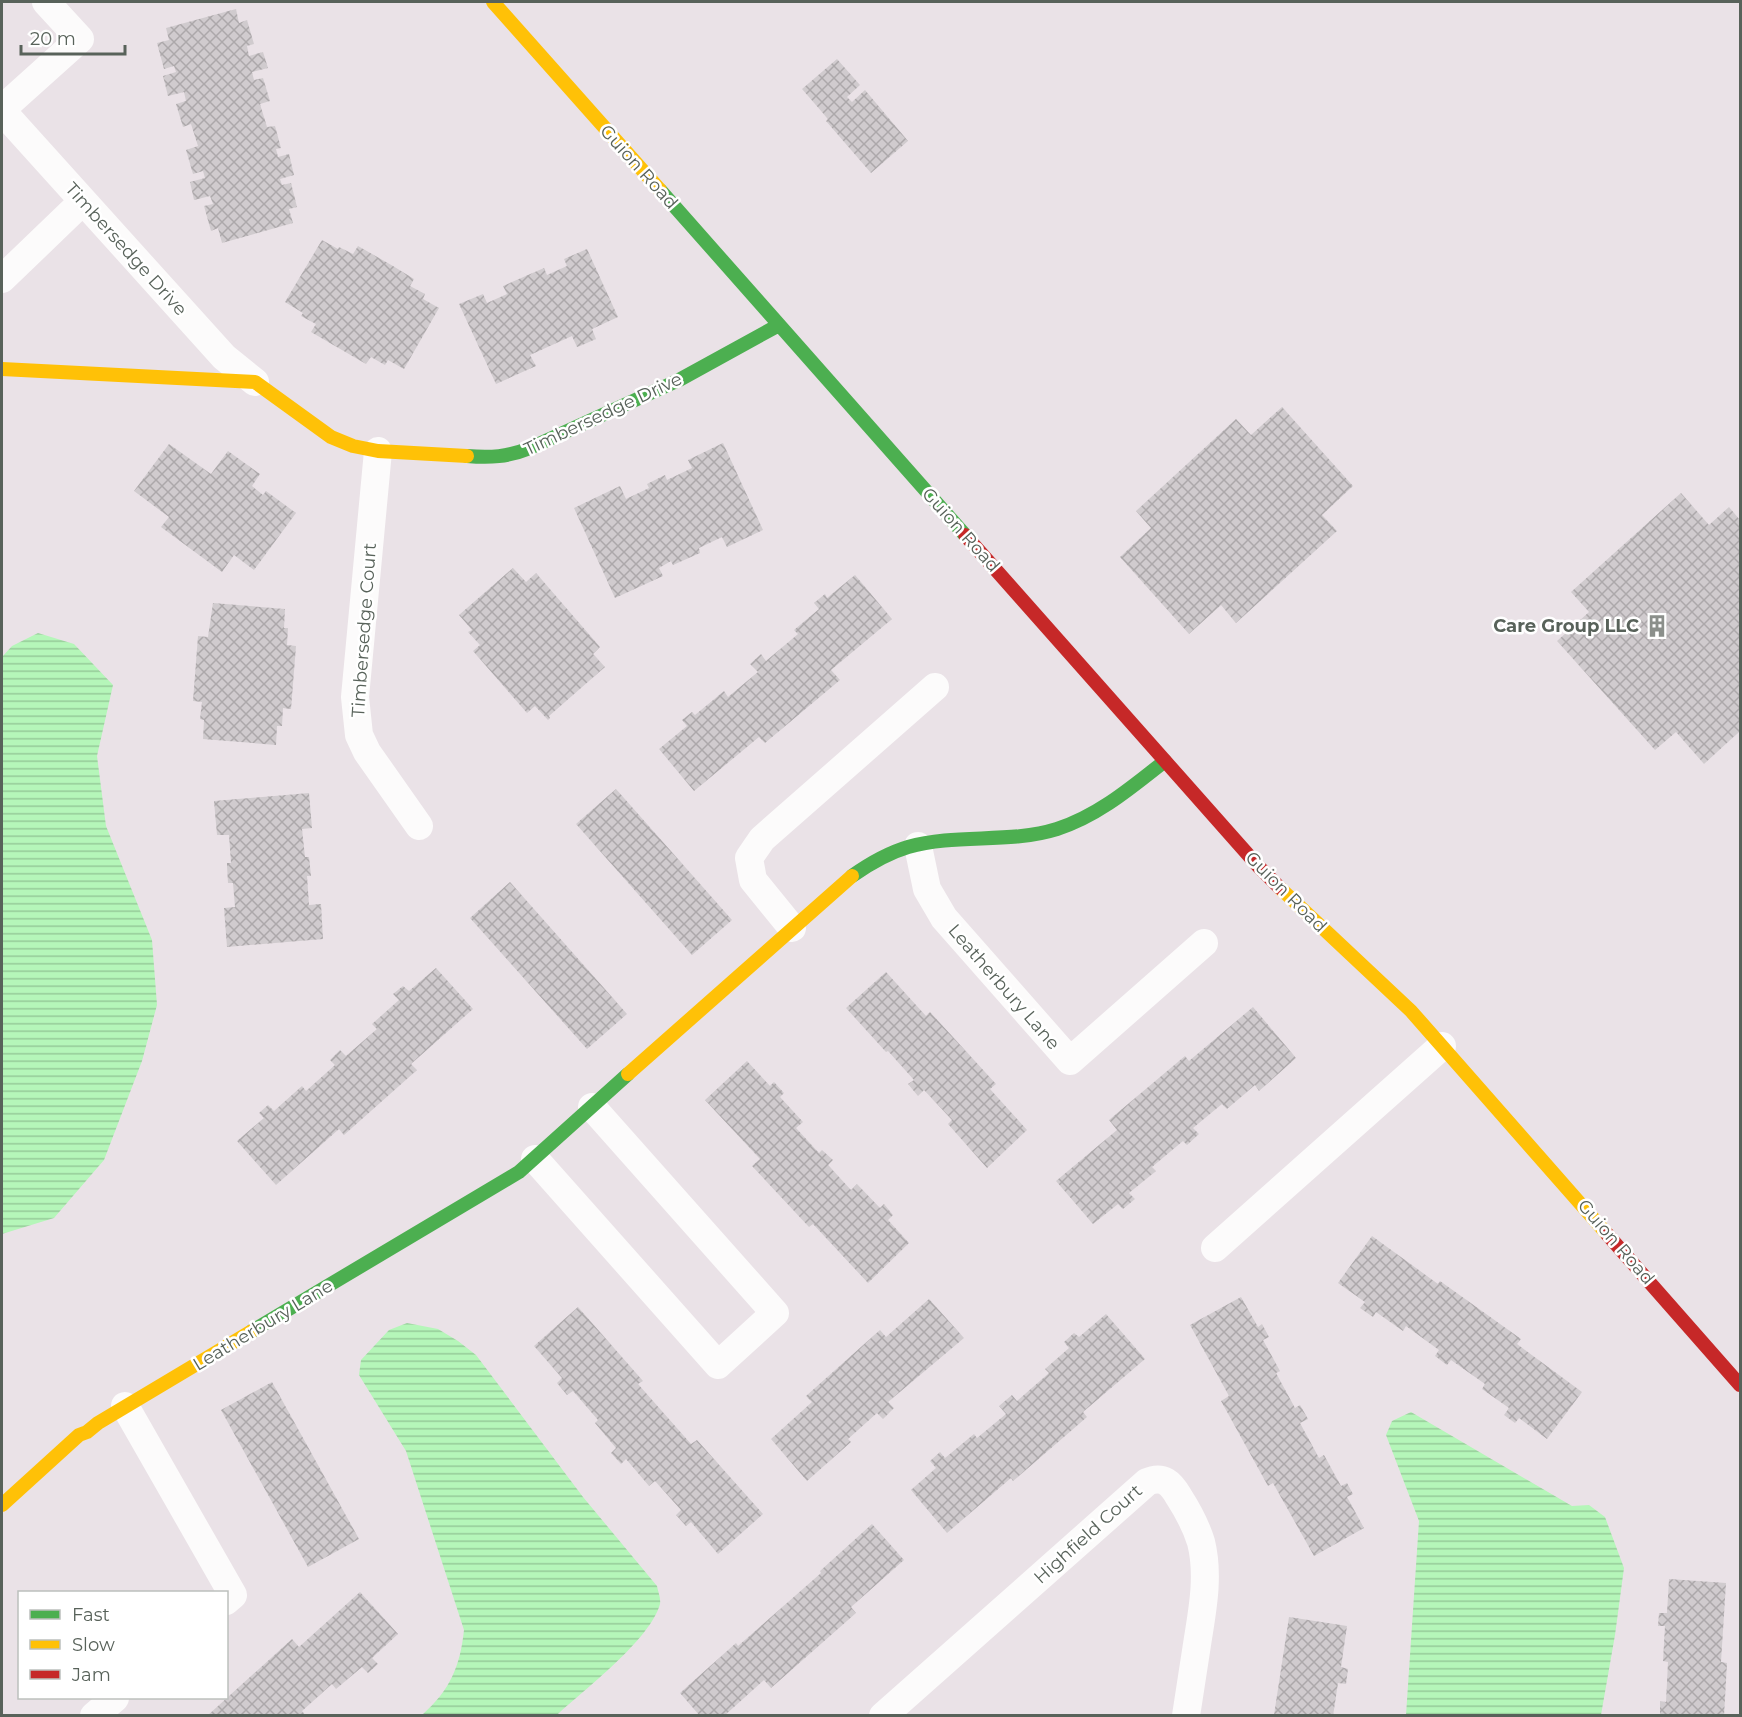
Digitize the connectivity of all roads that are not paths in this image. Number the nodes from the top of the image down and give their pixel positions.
1 (46, 2) edge
2 (493, 2) edge
3 (2, 110) edge
4 (83, 201) junction
5 (2, 279) edge
6 (779, 325) junction
7 (2, 369) edge
8 (255, 382) junction
9 (378, 451) junction
10 (935, 687) dead end
11 (1165, 761) junction
12 (420, 826) dead end
13 (918, 846) junction
14 (792, 928) junction
15 (1204, 943) dead end
16 (1442, 1046) junction
17 (592, 1107) junction
18 (535, 1159) junction
19 (1215, 1248) dead end
20 (1740, 1385) edge
21 (126, 1406) junction
22 (2, 1505) edge
23 (228, 1599) edge
24 (114, 1699) edge
25 (94, 1716) edge
26 (883, 1716) edge
27 (1186, 1716) edge

1 - 3 street, Timbersedge Drive
2 - 6 street, Guion Road
3 - 4 street, Timbersedge Drive
4 - 5 street
4 - 8 street, Timbersedge Drive
6 - 9 street, Timbersedge Drive
6 - 11 street, Guion Road
7 - 8 street
8 - 9 street, Timbersedge Drive
9 - 12 street, Timbersedge Court
10 - 14 street
11 - 13 street, Leatherbury Lane
11 - 16 street, Guion Road
13 - 14 street, Leatherbury Lane
13 - 15 street, Leatherbury Lane
14 - 17 street, Leatherbury Lane
16 - 19 street
16 - 20 street, Guion Road
17 - 18 street, Leatherbury Lane
17 - 18 street
18 - 21 street, Leatherbury Lane
21 - 22 street, Leatherbury Lane
21 - 23 street
24 - 25 street
26 - 27 street, Highfield Court

